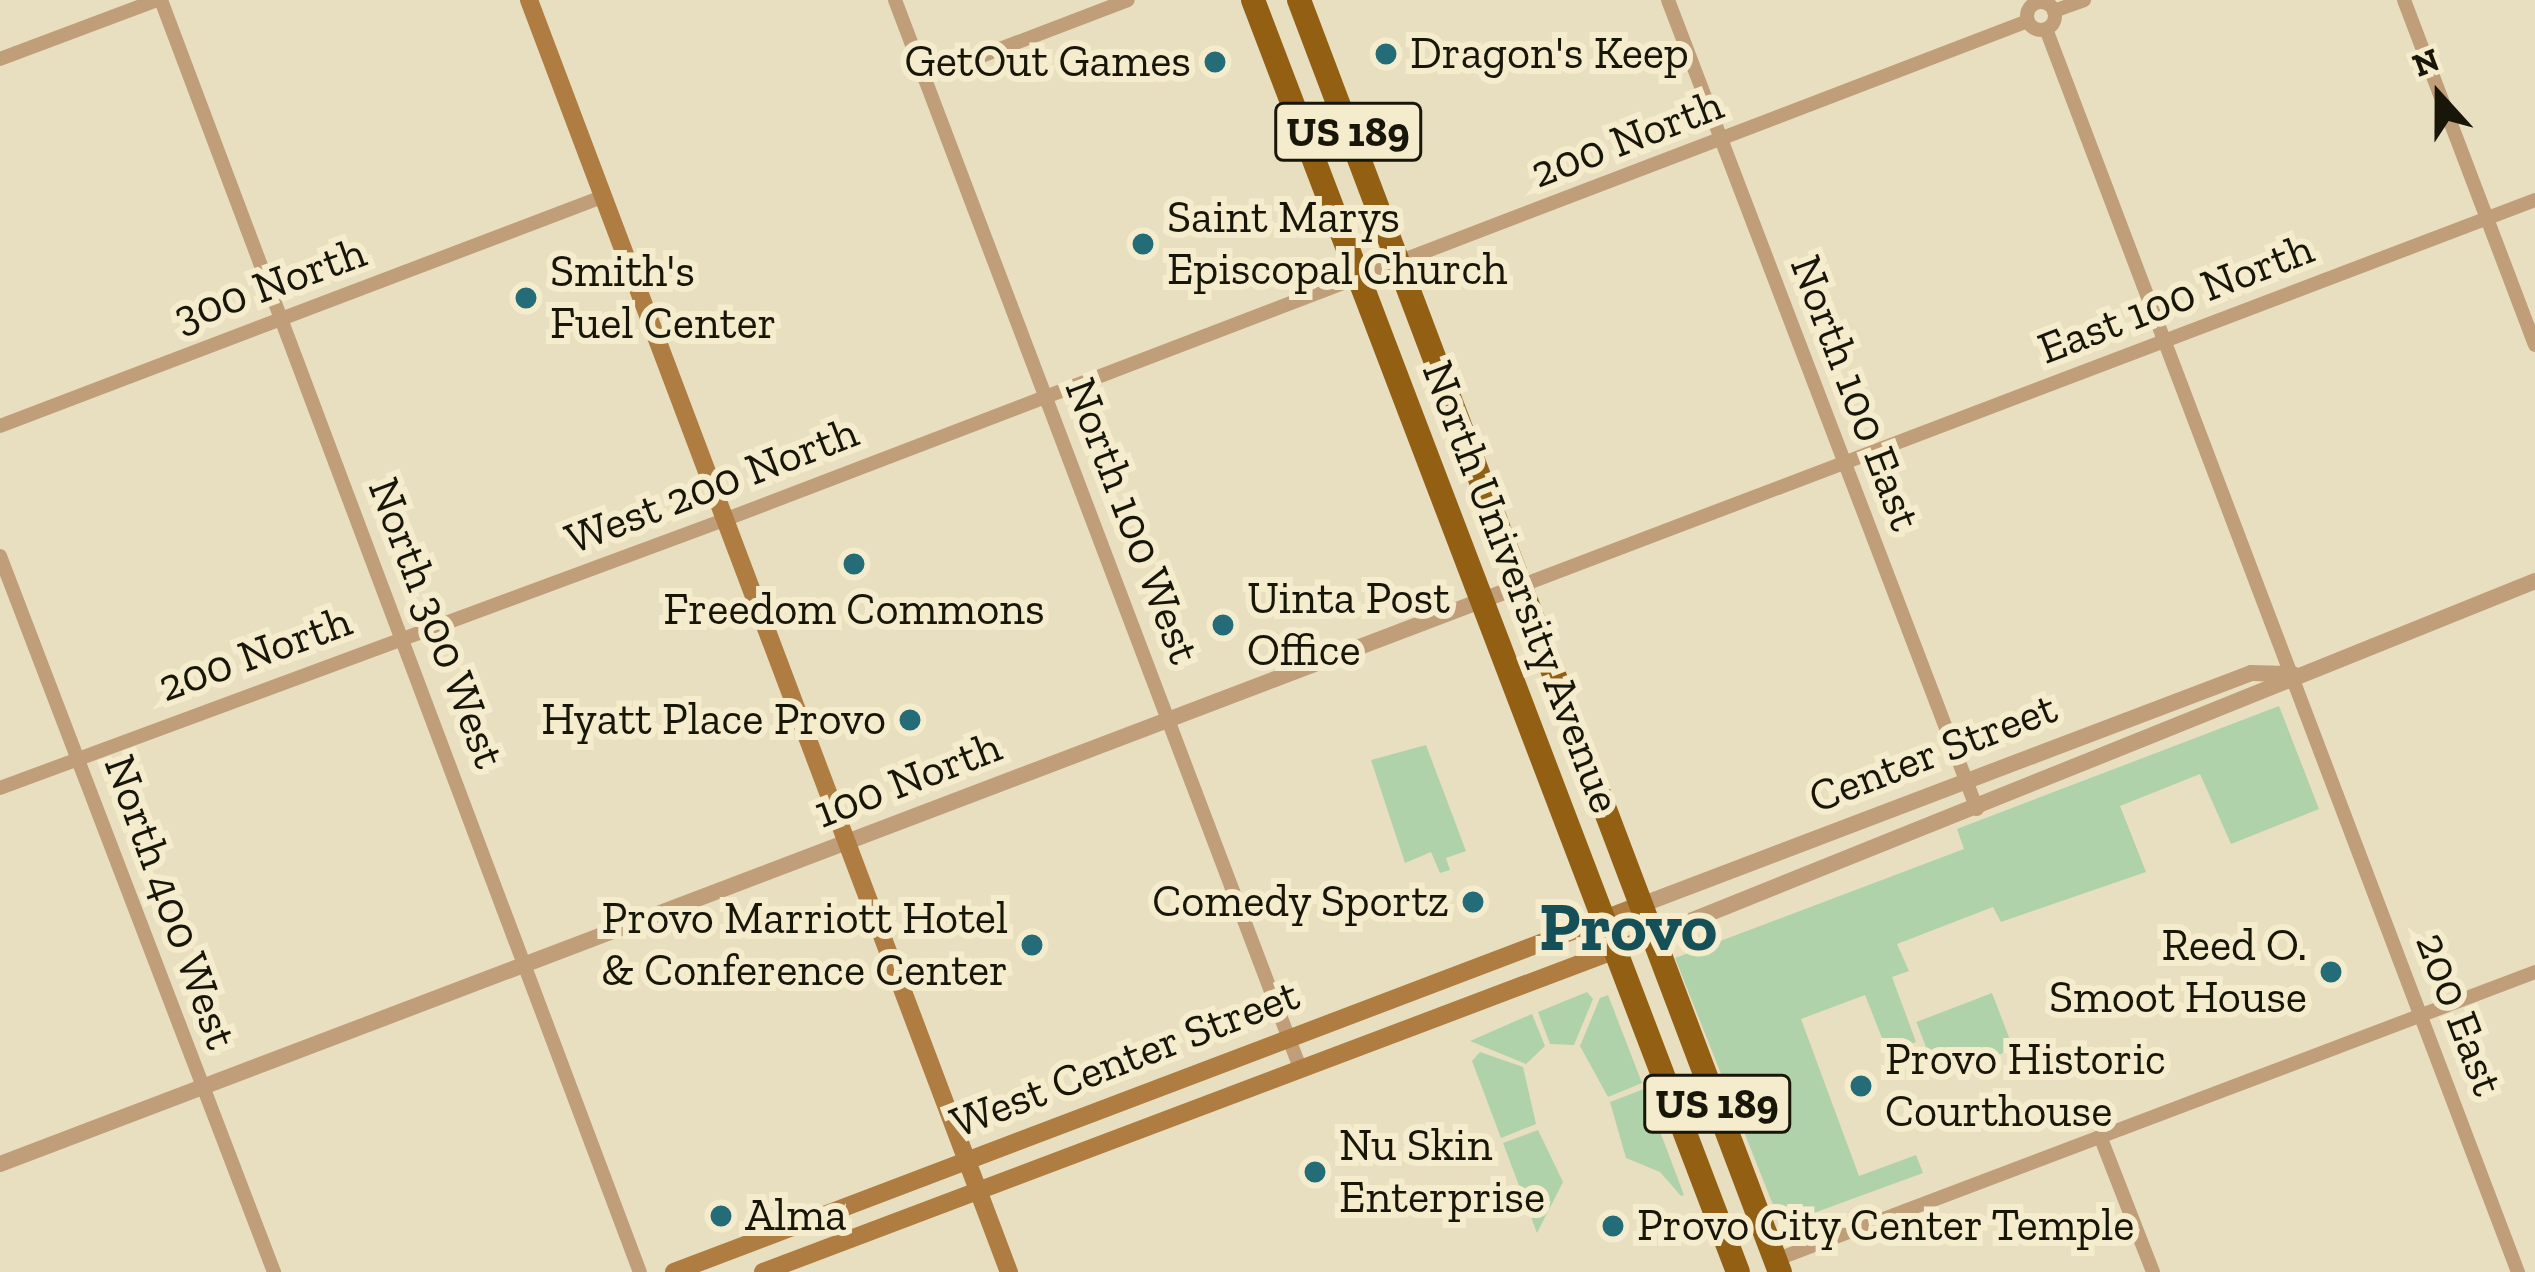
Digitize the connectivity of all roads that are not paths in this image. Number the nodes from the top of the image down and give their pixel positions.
1 (159, 0) edge
2 (530, 0) edge
3 (895, 0) edge
4 (1128, 0) edge
5 (1253, 0) edge
6 (1299, 0) edge
7 (1668, 0) edge
8 (2084, 0) edge
9 (2404, 0) edge
10 (2036, 2) edge
11 (2054, 11) junction
12 (2028, 21) junction
13 (2046, 29) junction
14 (0, 59) edge
15 (924, 78) junction
16 (1722, 142) junction
17 (602, 197) junction
18 (2535, 200) edge
19 (2488, 218) junction
20 (1398, 263) junction
21 (1358, 278) junction
22 (280, 316) junction
23 (2166, 341) junction
24 (2535, 345) edge
25 (1048, 398) junction
26 (0, 426) edge
27 (1842, 464) junction
28 (724, 520) junction
29 (0, 556) edge
30 (2535, 581) edge
31 (1520, 586) junction
32 (1480, 601) junction
33 (400, 638) junction
34 (2294, 674) junction
35 (1168, 720) junction
36 (78, 758) junction
37 (1967, 782) junction
38 (0, 788) edge
39 (1977, 809) junction
40 (845, 842) junction
41 (1647, 920) junction
42 (1608, 936) junction
43 (526, 964) junction
44 (2535, 972) edge
45 (2421, 1015) junction
46 (1289, 1040) junction
47 (1300, 1068) junction
48 (200, 1087) junction
49 (2100, 1136) junction
50 (965, 1161) junction
51 (0, 1164) edge
52 (976, 1191) junction
53 (1778, 1266) edge
54 (274, 1272) edge
55 (640, 1272) edge
56 (674, 1272) edge
57 (763, 1272) edge
58 (1009, 1272) edge
59 (1738, 1272) edge
60 (2152, 1272) edge
61 (2518, 1272) edge

1 - 14 street
1 - 22 street, North 300 West
2 - 17 main road
3 - 15 street, North 100 West
4 - 15 street
5 - 21 highway, North University Avenue / US 189
6 - 20 highway, North University Avenue / US 189
7 - 16 street, North 100 East
8 - 11 street
9 - 19 street
10 - 11 street
10 - 12 street
11 - 13 street
12 - 13 street
12 - 16 street, 200 North
13 - 23 street, 200 East
15 - 25 street, North 100 West
16 - 20 street, 200 North
16 - 27 street, North 100 East
17 - 22 street, 300 North
17 - 28 main road
18 - 19 street, East 100 North
19 - 23 street, East 100 North
19 - 24 street
20 - 21 street, 200 North
20 - 31 highway, North University Avenue / US 189
21 - 25 street, 200 North
21 - 32 highway, North University Avenue / US 189
22 - 26 street, 300 North
22 - 33 street, North 300 West
23 - 27 street, East 100 North
23 - 34 street, 200 East
25 - 28 street, West 200 North
25 - 35 street, North 100 West
27 - 31 street, 100 North
27 - 37 street, North 100 East
28 - 33 street, West 200 North
28 - 40 main road
29 - 36 street, North 400 West
30 - 34 street, Center Street
31 - 32 street, 100 North
31 - 41 highway, North University Avenue / US 189
32 - 35 street, 100 North
32 - 42 highway, North University Avenue / US 189
33 - 36 street, 200 North
33 - 43 street, North 300 West
34 - 37 street, Center Street
34 - 39 street, Center Street
34 - 45 street, 200 East
35 - 40 street, 100 North
35 - 46 street, North 100 West
36 - 38 street, 200 North
36 - 48 street, North 400 West
37 - 39 street, North 100 East
37 - 41 street, Center Street
39 - 41 street, Center Street
40 - 43 street, 100 North
40 - 50 main road
41 - 42 main road, Center Street
41 - 42 main road, Center Street
41 - 53 highway, US 189
42 - 46 main road, West Center Street
42 - 47 main road, West Center Street
42 - 59 highway, US 189
43 - 48 street, 100 North
43 - 55 street, North 300 West
44 - 45 street
45 - 49 street
45 - 61 street, 200 East
46 - 47 street, North 100 West
46 - 50 main road, West Center Street
47 - 52 main road, West Center Street
48 - 51 street, 100 North
48 - 54 street, North 400 West
49 - 53 street
49 - 60 street
50 - 52 main road
50 - 56 main road, West Center Street
52 - 57 main road, West Center Street
52 - 58 main road

